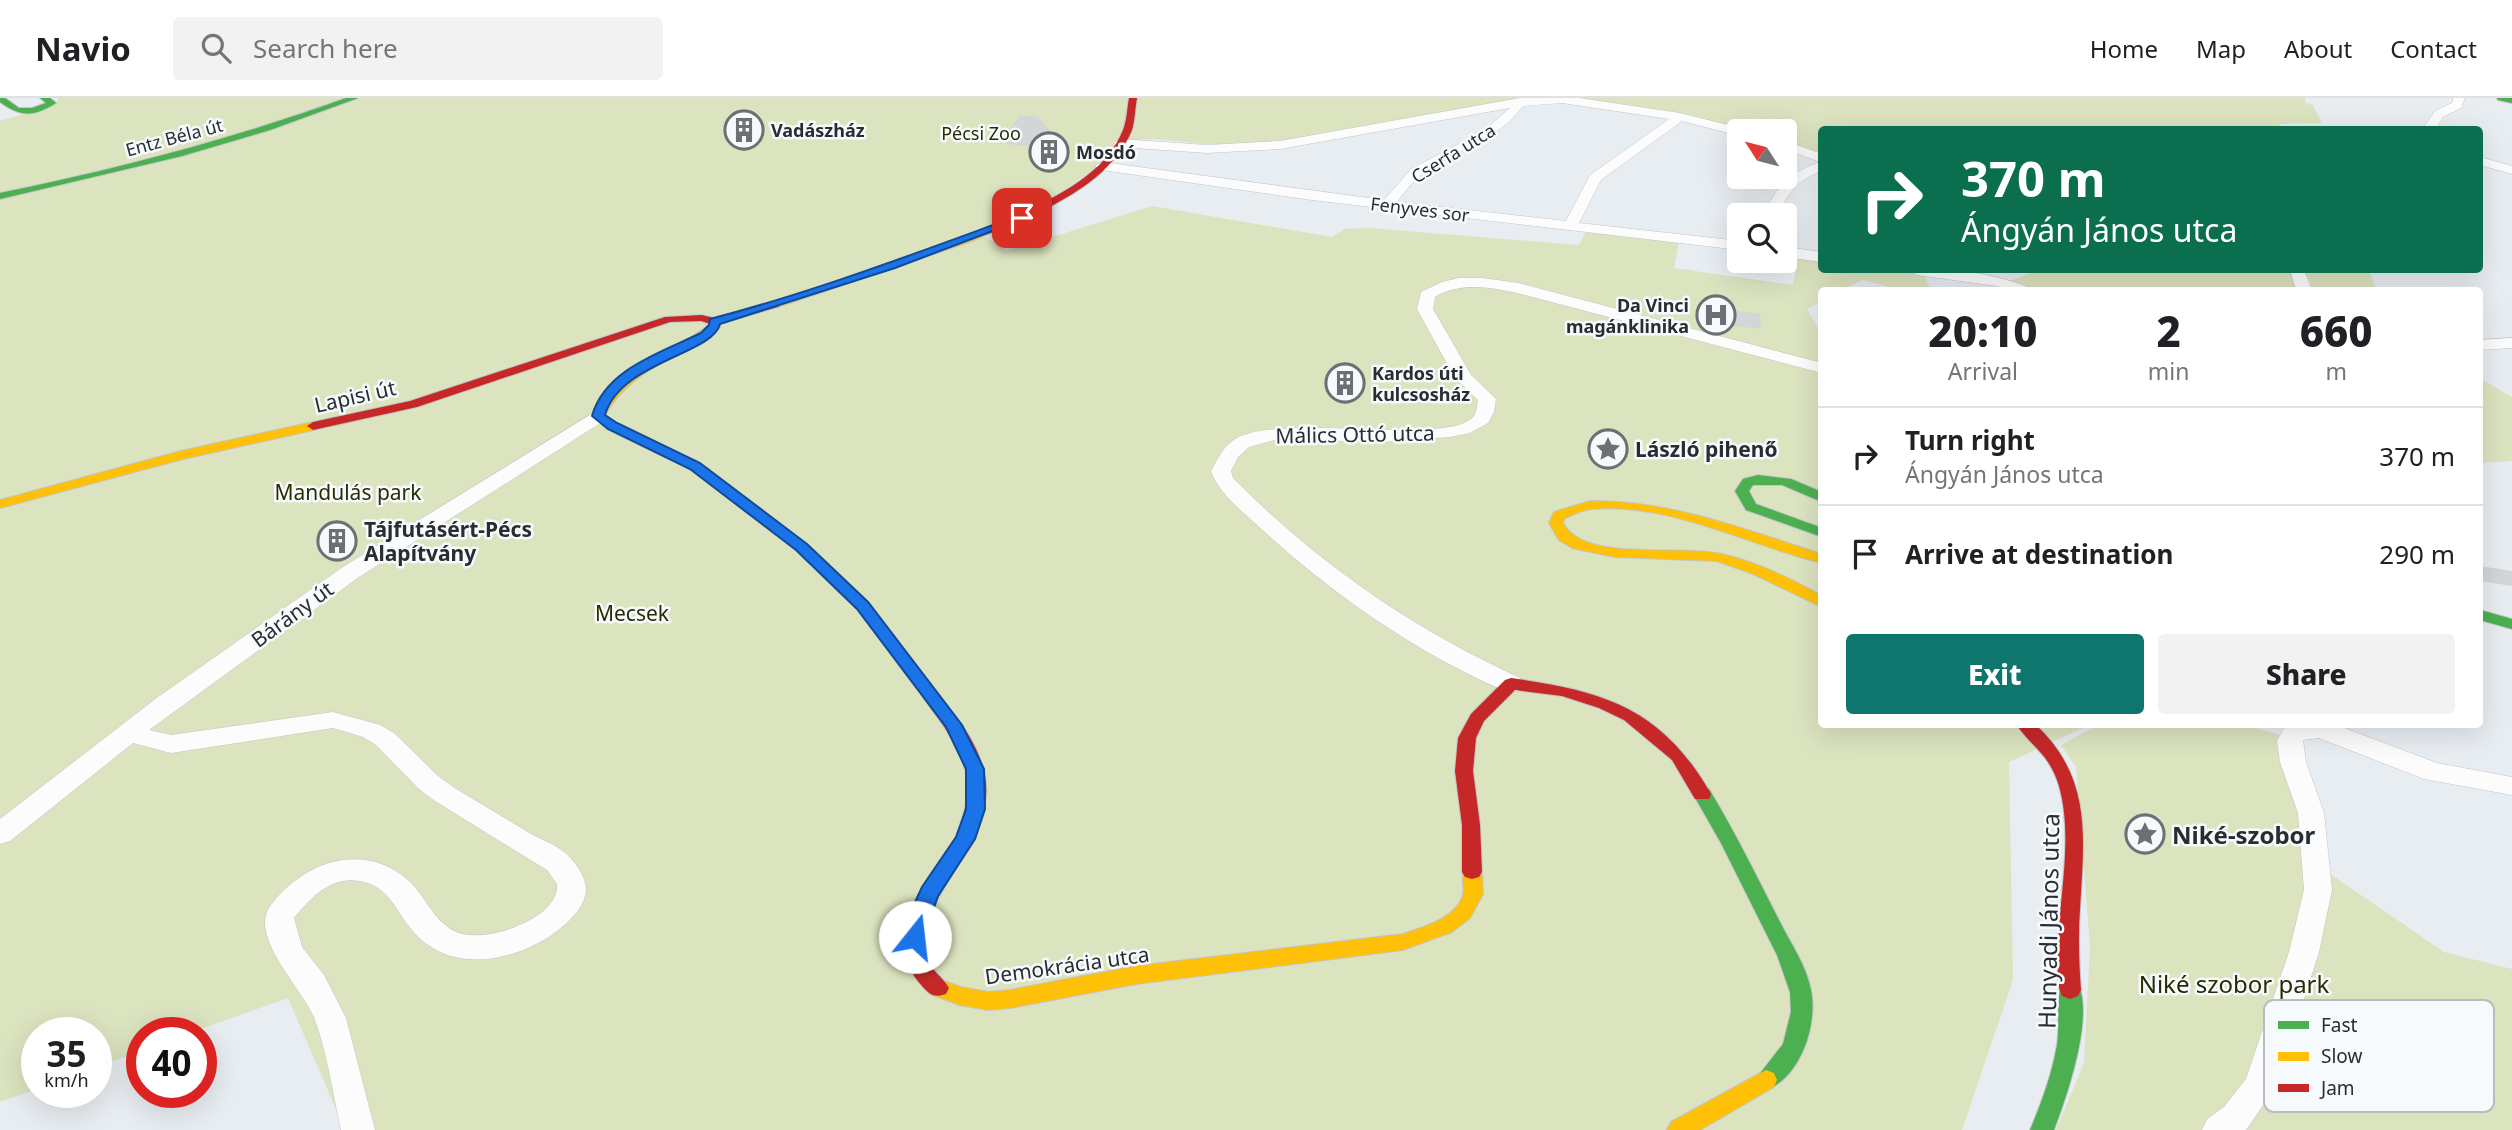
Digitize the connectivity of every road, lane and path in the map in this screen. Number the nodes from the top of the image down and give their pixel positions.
1 (0, 98) edge
2 (44, 98) edge
3 (354, 98) edge
4 (1133, 98) edge
5 (2459, 98) edge
6 (2501, 98) edge
7 (2512, 101) edge
8 (1520, 102) junction
9 (1680, 117) junction
10 (2431, 126) edge
11 (1727, 129) edge
12 (1120, 144) junction
13 (1797, 150) edge
14 (1818, 157) edge
15 (2483, 162) edge
16 (1102, 166) junction
17 (1818, 168) edge
18 (2512, 170) edge
19 (0, 196) edge
20 (1775, 203) edge
21 (1387, 205) junction
22 (1570, 227) junction
23 (1727, 245) edge
24 (1797, 254) edge
25 (1818, 256) edge
26 (1948, 273) edge
27 (2013, 287) edge
28 (714, 322) junction
29 (2512, 343) edge
30 (2483, 345) edge
31 (1818, 367) edge
32 (598, 416) junction
33 (1818, 496) edge
34 (0, 504) edge
35 (1818, 531) edge
36 (1818, 558) edge
37 (1818, 601) edge
38 (2483, 616) edge
39 (2512, 624) edge
40 (1511, 684) junction
41 (2029, 728) edge
42 (128, 733) junction
43 (2512, 786) edge
44 (0, 834) edge
45 (2288, 1000) edge
46 (2264, 1074) edge
47 (358, 1130) edge
48 (1679, 1130) edge
49 (2042, 1130) edge
50 (2219, 1130) edge

1 - 2 street
3 - 19 street, Entz Béla út
4 - 12 street
5 - 10 street
6 - 7 street
8 - 9 street
8 - 12 street
8 - 21 street, Cserfa utca
9 - 11 street
9 - 22 street
12 - 16 street
13 - 14 street
15 - 18 street
16 - 21 street, Fenyves sor
16 - 28 street
17 - 20 street
21 - 22 street, Fenyves sor
22 - 23 street, Fenyves sor
24 - 25 street
26 - 27 street
28 - 32 street
28 - 34 street, Lapisi út
29 - 30 street
31 - 40 street, Málics Ottó utca
32 - 40 street, Demokrácia utca
32 - 42 street, Bárány út
33 - 35 street
36 - 37 street
38 - 39 street
40 - 48 street
41 - 49 street, Hunyadi János utca
42 - 44 street, Bárány út
42 - 47 street
43 - 45 street
46 - 50 street

